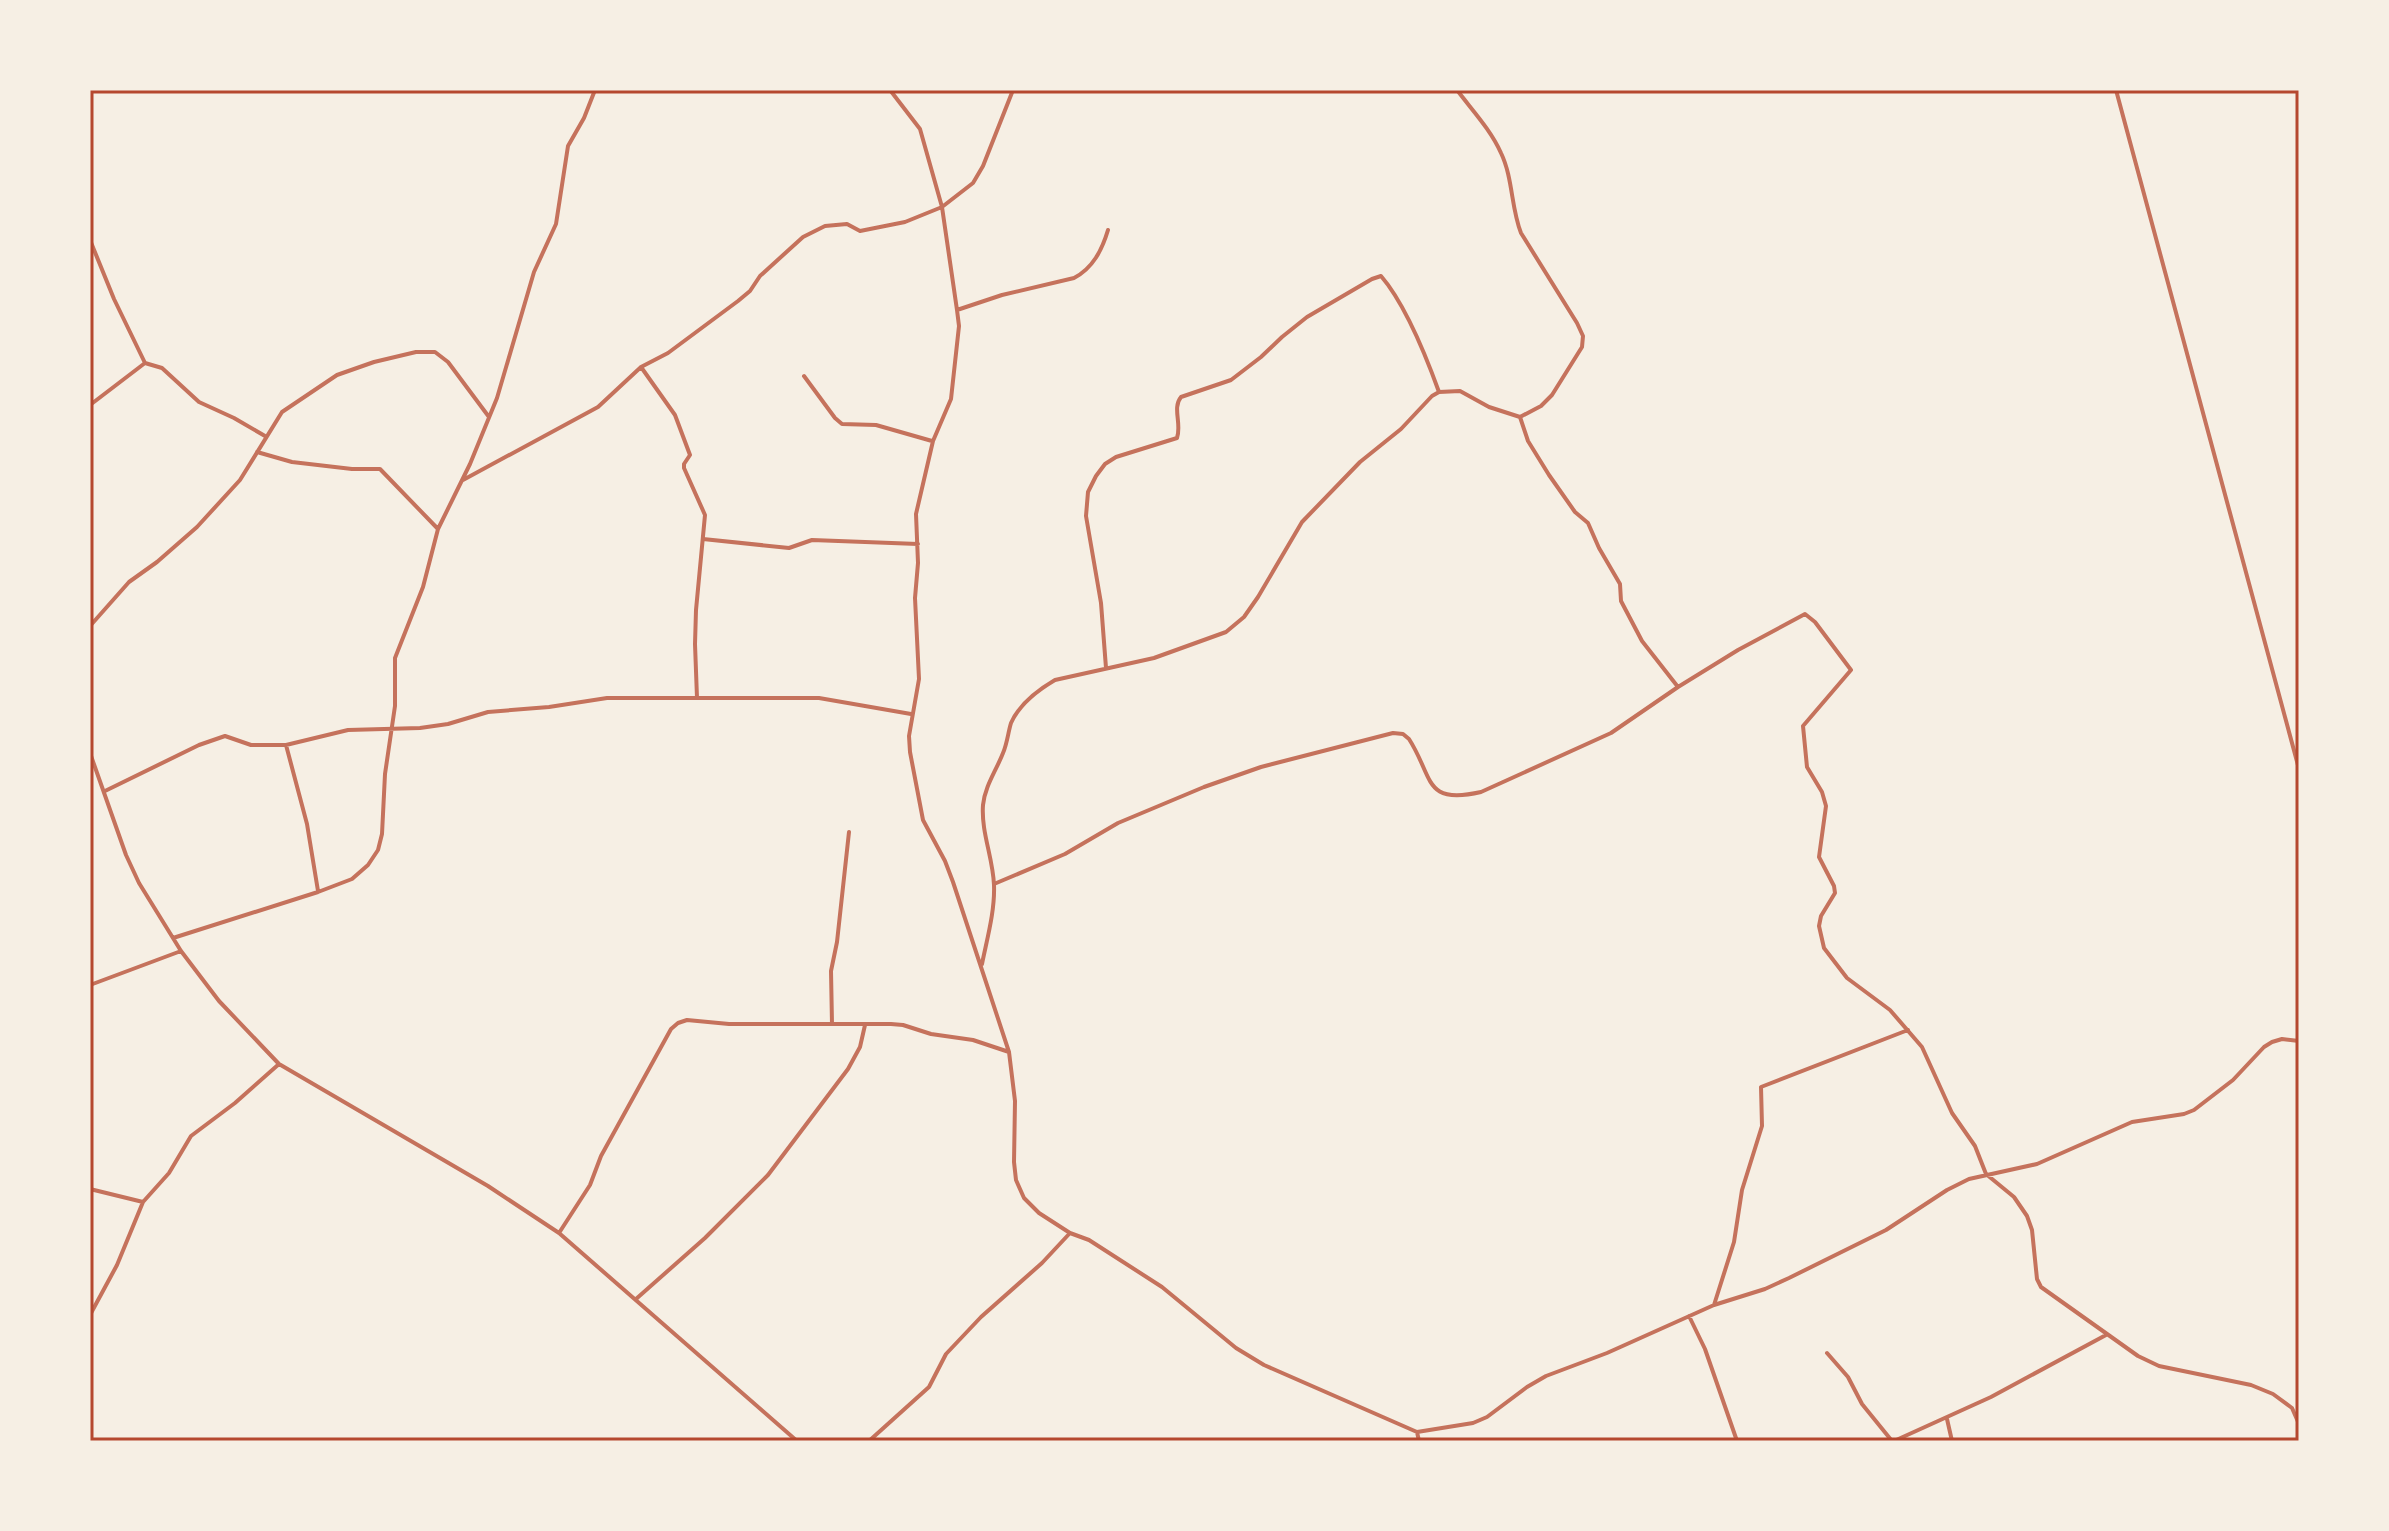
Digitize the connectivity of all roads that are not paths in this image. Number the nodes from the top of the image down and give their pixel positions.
1 (595, 90) edge
2 (890, 90) edge
3 (1013, 90) edge
4 (1457, 90) edge
5 (2116, 90) edge
6 (942, 207) junction
7 (1108, 230) dead end
8 (90, 240) edge
9 (957, 310) junction
10 (145, 363) junction
11 (641, 367) junction
12 (804, 376) dead end
13 (1439, 392) junction
14 (90, 405) edge
15 (489, 417) junction
16 (1520, 417) junction
17 (265, 437) junction
18 (933, 441) junction
19 (257, 452) junction
20 (462, 480) junction
21 (438, 529) junction
22 (703, 539) junction
23 (918, 544) junction
24 (90, 626) edge
25 (1106, 668) junction
26 (1678, 687) junction
27 (697, 698) junction
28 (911, 714) junction
29 (390, 730) junction
30 (286, 745) junction
31 (90, 753) edge
32 (2299, 769) edge
33 (105, 791) junction
34 (849, 832) dead end
35 (994, 884) junction
36 (318, 892) junction
37 (173, 938) junction
38 (181, 951) junction
39 (981, 967) junction
40 (90, 985) edge
41 (832, 1024) junction
42 (865, 1025) junction
43 (1908, 1030) junction
44 (2299, 1041) edge
45 (1009, 1052) junction
46 (279, 1064) junction
47 (1986, 1174) junction
48 (90, 1189) edge
49 (143, 1202) junction
50 (559, 1233) junction
51 (1070, 1233) junction
52 (636, 1299) junction
53 (1714, 1305) junction
54 (90, 1315) edge
55 (1689, 1316) junction
56 (2106, 1335) junction
57 (1827, 1353) dead end
58 (2299, 1404) edge
59 (2292, 1408) junction
60 (1947, 1419) junction
61 (2299, 1424) edge
62 (1417, 1432) junction
63 (797, 1441) edge
64 (869, 1441) edge
65 (1419, 1441) edge
66 (1737, 1441) edge
67 (1893, 1441) edge
68 (1952, 1441) edge

1 - 15 street
2 - 6 street
3 - 6 street
4 - 16 street
5 - 32 street
6 - 9 street
6 - 11 street
7 - 9 street
8 - 10 street
9 - 18 street
10 - 14 street
10 - 17 street
11 - 20 street
11 - 22 street
12 - 18 street
13 - 16 street
13 - 25 street
13 - 25 street
15 - 17 street
15 - 20 street
16 - 26 street
17 - 19 street
18 - 23 street
19 - 21 street
19 - 24 street
20 - 21 street
21 - 29 street
22 - 23 street
22 - 27 street
23 - 28 street
25 - 35 street
26 - 35 street
26 - 43 street
27 - 28 street
27 - 29 street
28 - 39 street
29 - 30 street
29 - 36 street
30 - 33 street
30 - 36 street
31 - 33 street
33 - 37 street
34 - 41 street
35 - 39 street
36 - 37 street
37 - 38 street
38 - 40 street
38 - 46 street
39 - 45 street
41 - 42 street
41 - 50 street
42 - 45 street
42 - 52 street
43 - 47 street
43 - 53 street
44 - 47 street
45 - 51 street
46 - 49 street
46 - 50 street
47 - 53 street
47 - 56 street
48 - 49 street
49 - 54 street
50 - 52 street
51 - 62 street
51 - 64 street
52 - 63 street
53 - 55 street
55 - 62 street
55 - 66 street
56 - 59 street
56 - 60 street
57 - 67 street
58 - 59 street
59 - 61 street
60 - 67 street
60 - 68 street
62 - 65 street

